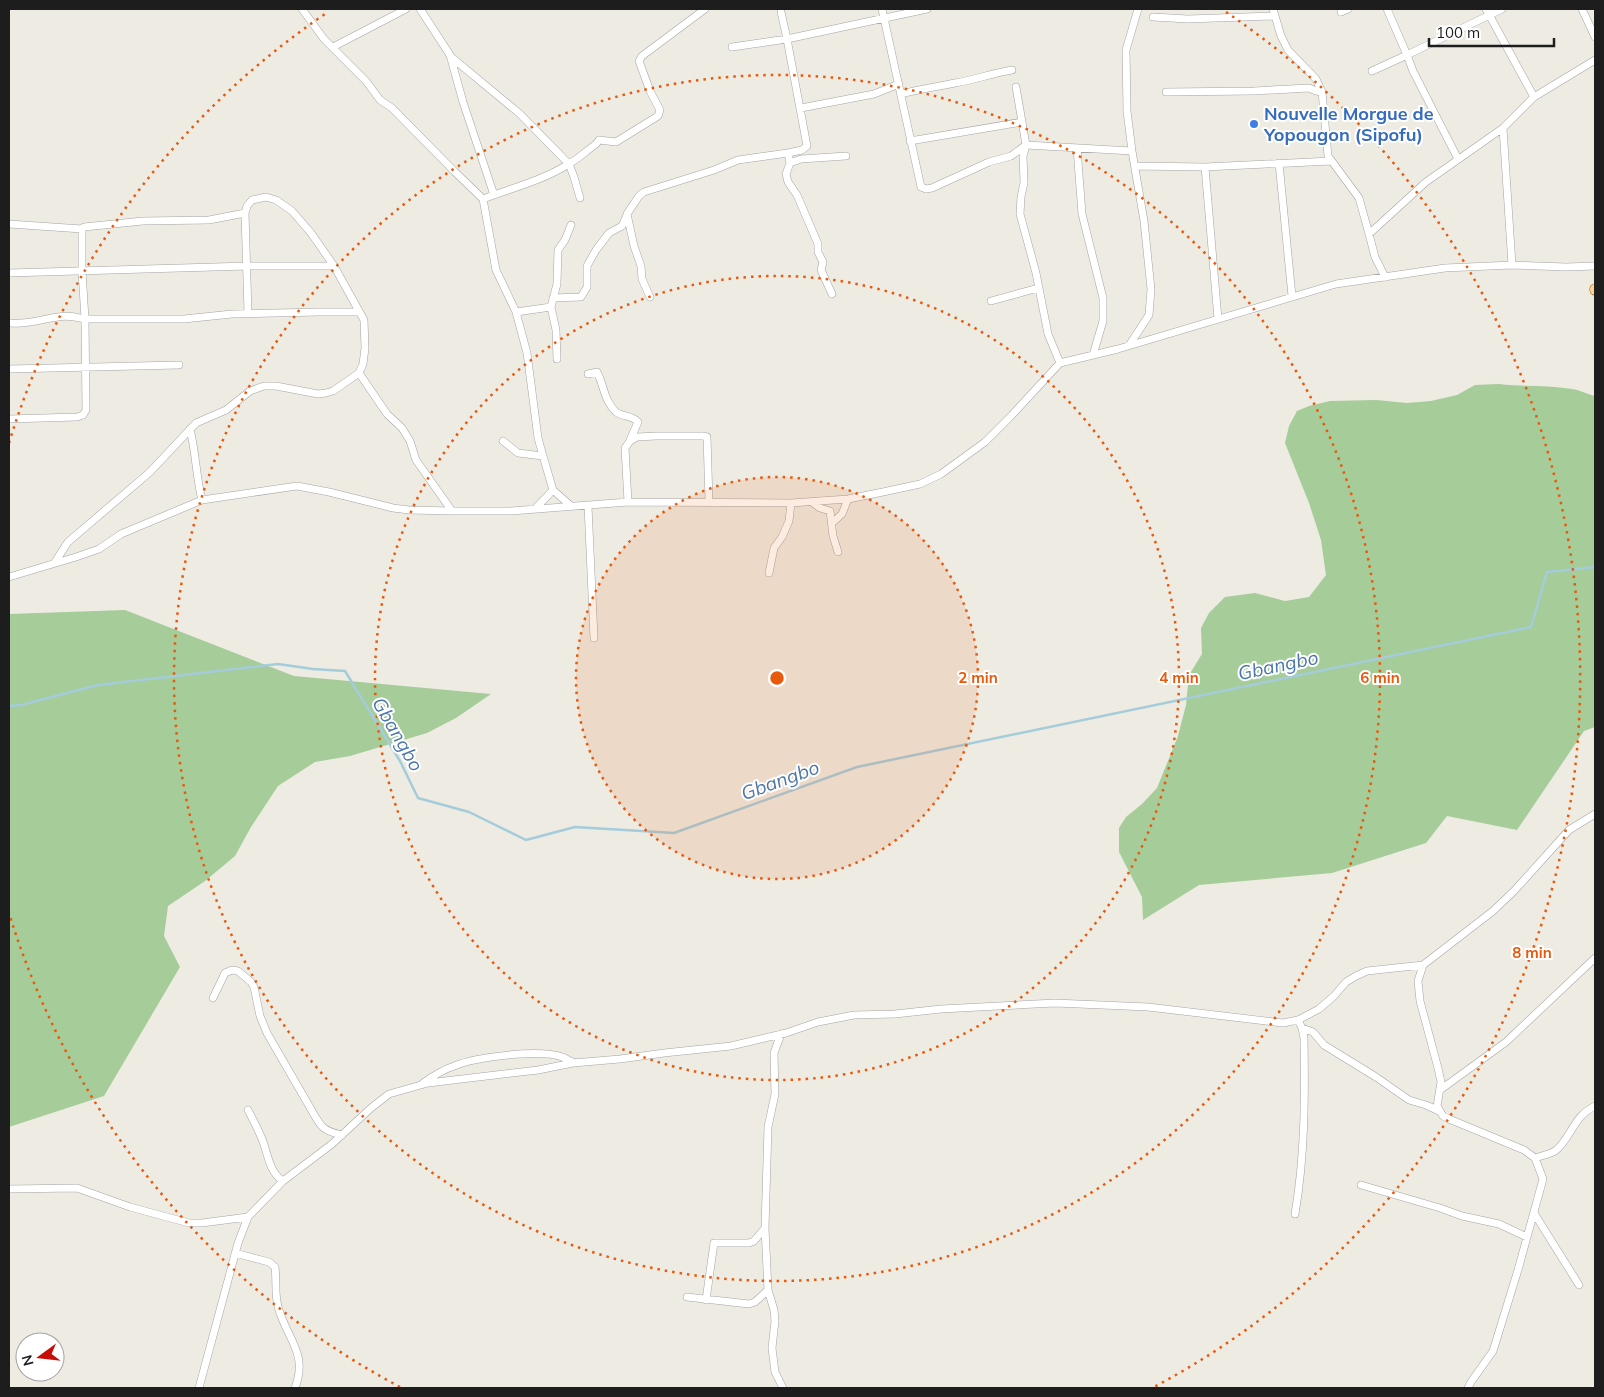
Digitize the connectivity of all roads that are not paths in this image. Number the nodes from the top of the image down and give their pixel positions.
1 (302, 9) edge
2 (406, 9) edge
3 (420, 9) edge
4 (705, 9) edge
5 (882, 9) edge
6 (926, 9) edge
7 (1138, 9) edge
8 (1272, 9) edge
9 (1386, 9) edge
10 (1502, 9) edge
11 (1582, 9) edge
12 (781, 12) dead end
13 (1488, 12) edge
14 (1275, 16) junction
15 (884, 17) junction
16 (1153, 17) dead end
17 (1595, 38) edge
18 (787, 40) junction
19 (333, 47) junction
20 (732, 47) dead end
21 (450, 55) junction
22 (1407, 55) junction
23 (1595, 60) edge
24 (1012, 70) dead end
25 (1372, 72) dead end
26 (899, 84) junction
27 (1016, 87) dead end
28 (1166, 92) dead end
29 (1322, 92) junction
30 (901, 94) junction
31 (1534, 97) junction
32 (801, 108) junction
33 (1022, 122) junction
34 (1503, 128) junction
35 (910, 141) junction
36 (1026, 145) junction
37 (1077, 148) junction
38 (1132, 151) junction
39 (788, 153) junction
40 (846, 156) dead end
41 (1458, 159) junction
42 (1331, 161) junction
43 (1279, 162) junction
44 (790, 163) junction
45 (569, 164) junction
46 (1135, 166) junction
47 (1205, 167) junction
48 (494, 195) junction
49 (483, 198) junction
50 (580, 198) dead end
51 (245, 213) junction
52 (627, 214) junction
53 (9, 224) edge
54 (571, 225) dead end
55 (82, 229) junction
56 (1369, 234) junction
57 (1512, 265) junction
58 (248, 266) junction
59 (334, 266) junction
60 (1595, 266) edge
61 (82, 271) junction
62 (9, 273) edge
63 (1385, 276) junction
64 (1038, 288) junction
65 (832, 294) dead end
66 (1292, 296) junction
67 (650, 297) dead end
68 (553, 298) junction
69 (992, 301) dead end
70 (551, 307) junction
71 (359, 312) junction
72 (516, 312) junction
73 (248, 314) junction
74 (86, 319) junction
75 (1218, 319) junction
76 (11, 323) dead end
77 (1130, 344) junction
78 (1093, 355) junction
79 (557, 359) dead end
80 (1060, 363) junction
81 (179, 365) dead end
82 (86, 367) junction
83 (9, 370) edge
84 (359, 373) junction
85 (588, 374) dead end
86 (9, 419) edge
87 (190, 429) junction
88 (503, 441) dead end
89 (630, 441) junction
90 (543, 456) junction
91 (553, 490) junction
92 (848, 499) junction
93 (202, 500) junction
94 (709, 501) junction
95 (628, 502) junction
96 (812, 502) junction
97 (791, 503) junction
98 (571, 506) junction
99 (588, 506) junction
100 (535, 509) junction
101 (452, 511) junction
102 (832, 522) junction
103 (838, 552) dead end
104 (55, 562) junction
105 (769, 573) dead end
106 (9, 577) edge
107 (594, 638) dead end
108 (1595, 814) edge
109 (1595, 958) edge
110 (1423, 965) junction
111 (213, 998) dead end
112 (1298, 1020) junction
113 (1302, 1028) junction
114 (781, 1034) junction
115 (764, 1039) junction
116 (776, 1043) junction
117 (573, 1062) junction
118 (421, 1084) junction
119 (1440, 1090) junction
120 (1595, 1106) edge
121 (248, 1110) dead end
122 (1439, 1111) junction
123 (342, 1135) junction
124 (1536, 1158) junction
125 (283, 1181) junction
126 (1361, 1185) dead end
127 (9, 1189) edge
128 (1534, 1213) junction
129 (1294, 1214) dead end
130 (248, 1217) junction
131 (765, 1228) junction
132 (1527, 1237) junction
133 (235, 1253) junction
134 (1580, 1285) dead end
135 (768, 1290) junction
136 (687, 1297) dead end
137 (706, 1300) junction
138 (199, 1388) edge
139 (295, 1388) edge
140 (783, 1388) edge
141 (1468, 1388) edge

1 - 19 street
2 - 19 street
3 - 21 street
4 - 45 street
5 - 15 street
6 - 15 street
7 - 38 street
8 - 14 street
9 - 22 street
10 - 13 street
11 - 17 street
12 - 18 street
13 - 22 street
13 - 31 street
14 - 16 street
14 - 29 street
15 - 18 street
15 - 26 street
18 - 20 street
18 - 32 street
19 - 49 street
21 - 45 street
21 - 48 street
22 - 25 street
22 - 41 street
23 - 31 street
24 - 30 street
26 - 30 street
26 - 32 street
27 - 33 street
28 - 29 street
29 - 42 street
30 - 35 street
31 - 34 street
32 - 39 street
33 - 35 street
33 - 36 street
34 - 41 street
34 - 57 street
35 - 36 street
36 - 37 street
36 - 64 street
37 - 38 street
37 - 78 street
38 - 46 street
39 - 44 street
39 - 52 street
40 - 44 street
41 - 56 street
42 - 43 street
42 - 56 street
43 - 47 street
43 - 66 street
44 - 65 street
45 - 48 street
45 - 50 street
46 - 47 street
46 - 77 street
47 - 75 street
48 - 49 street
49 - 72 street
51 - 55 street
51 - 58 street
51 - 59 street
52 - 67 street
52 - 68 street
53 - 55 street
54 - 68 street
55 - 61 street
56 - 63 street
57 - 60 street
57 - 63 street
58 - 59 street
58 - 61 street
58 - 73 street
59 - 71 street
61 - 62 street
61 - 74 street
63 - 66 street
64 - 69 street
64 - 80 street
66 - 75 street
68 - 70 street
70 - 72 street
70 - 79 street
71 - 73 street
71 - 84 street
72 - 90 street
73 - 74 street
74 - 76 street
74 - 82 street
75 - 77 street
77 - 78 street
78 - 80 street
80 - 92 street
81 - 82 street
82 - 83 street
82 - 86 street
84 - 87 street
84 - 101 street
85 - 89 street
87 - 93 street
87 - 104 street
88 - 90 street
89 - 94 street
89 - 95 street
90 - 91 street
91 - 98 street
91 - 100 street
92 - 96 street
92 - 102 street
93 - 101 street
93 - 104 street
94 - 95 street
94 - 97 street
95 - 99 street
96 - 97 street
96 - 102 street
97 - 105 street
98 - 99 street
98 - 100 street
99 - 107 street
100 - 101 street
102 - 103 street
104 - 106 street
108 - 110 street
109 - 119 street
110 - 112 street
110 - 119 street
111 - 123 street
112 - 113 street
112 - 114 street
113 - 122 street
113 - 129 street
114 - 115 street
114 - 116 street
115 - 116 street
115 - 117 street
116 - 131 street
117 - 118 street
117 - 118 street
118 - 123 street
119 - 122 street
120 - 124 street
121 - 125 street
122 - 124 street
123 - 125 street
124 - 128 street
125 - 130 street
126 - 132 street
127 - 130 street
128 - 132 street
128 - 134 street
130 - 133 street
131 - 135 street
131 - 137 street
132 - 141 street
133 - 138 street
133 - 139 street
135 - 137 street
135 - 140 street
136 - 137 street

